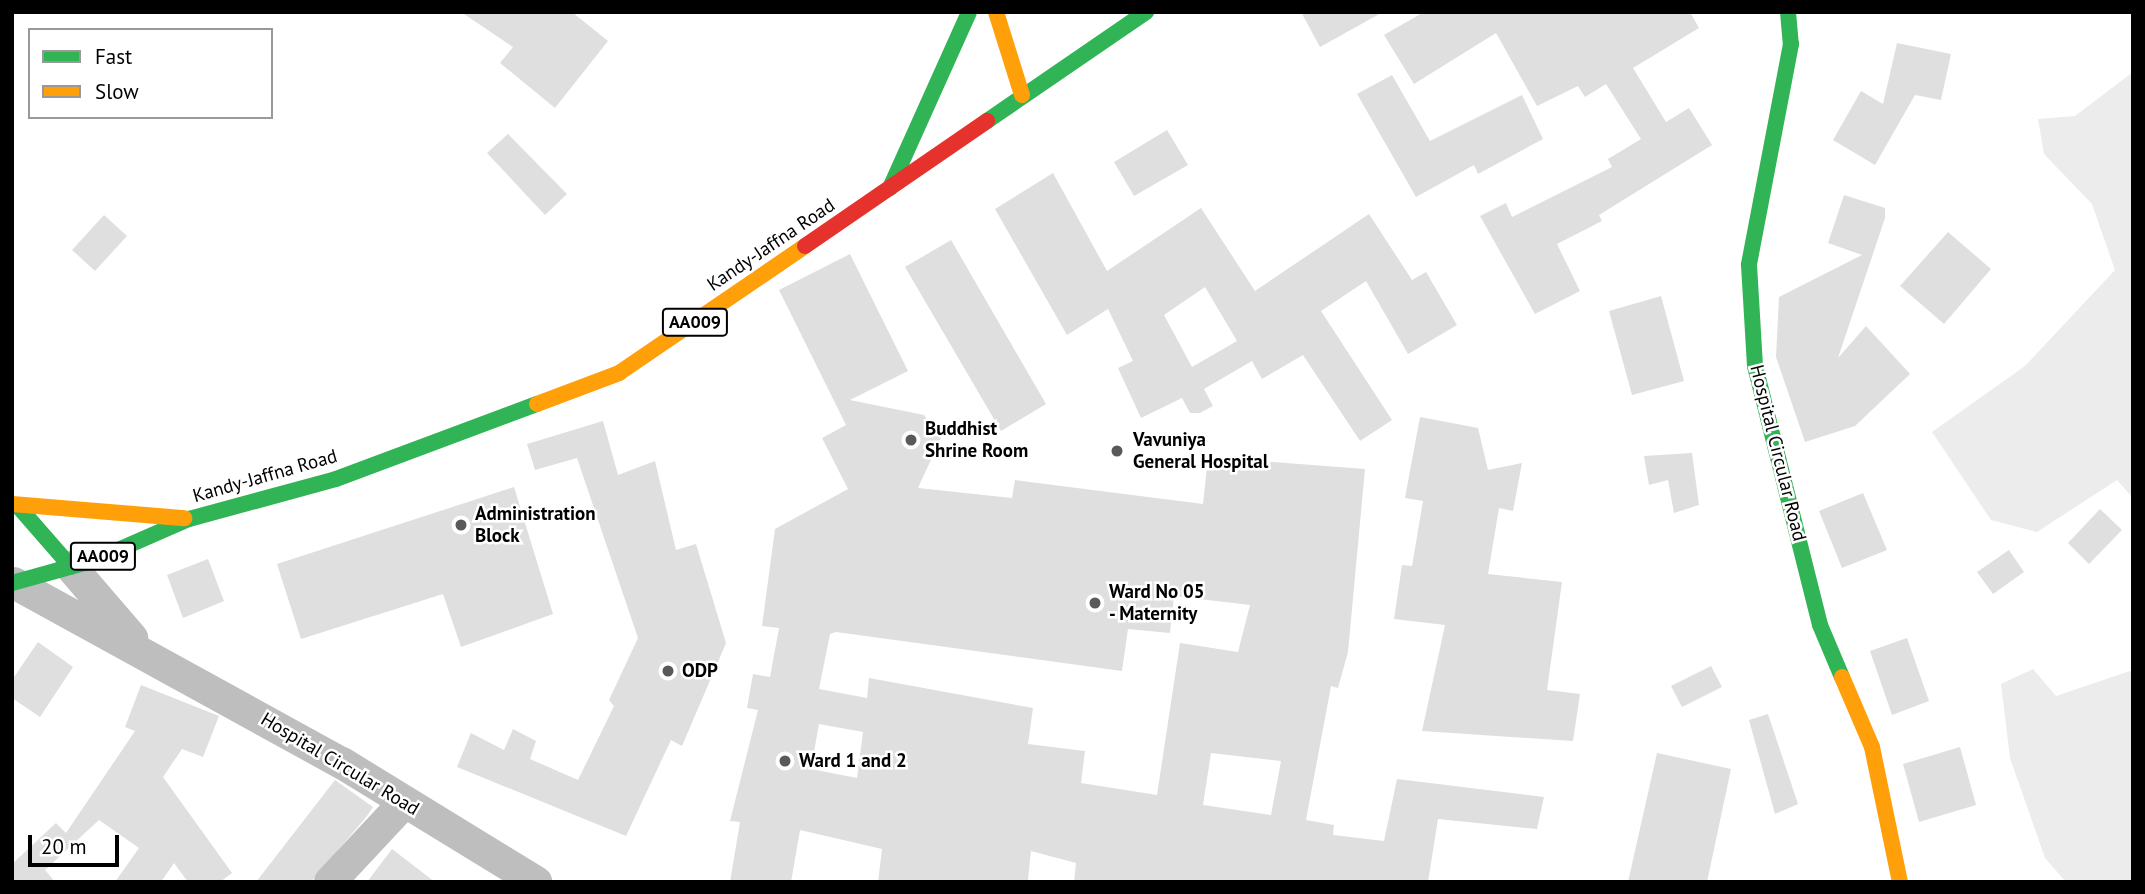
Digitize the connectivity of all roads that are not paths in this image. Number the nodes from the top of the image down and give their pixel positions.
1 (969, 12) edge
2 (996, 12) edge
3 (1146, 12) edge
4 (1788, 12) edge
5 (1088, 22) dead end
6 (1099, 41) junction
7 (1022, 95) junction
8 (890, 190) junction
9 (14, 505) edge
10 (189, 519) junction
11 (71, 567) junction
12 (13, 583) edge
13 (142, 650) junction
14 (404, 803) junction
15 (330, 882) edge
16 (536, 882) edge
17 (1900, 882) edge

1 - 8 main road
2 - 7 main road
3 - 6 main road, Kandy-Jaffna Road / AA009
4 - 17 main road, Hospital Circular Road
5 - 6 main road
6 - 7 main road, Kandy-Jaffna Road / AA009
7 - 8 main road, Kandy-Jaffna Road / AA009
8 - 10 main road, Kandy-Jaffna Road / AA009
9 - 10 main road, Kandy-Jaffna Road / AA009
9 - 11 main road, Hospital Circular Road
10 - 11 main road, Kandy-Jaffna Road / AA009
11 - 12 main road, Kandy-Jaffna Road / AA009
11 - 13 street, Hospital Circular Road
12 - 13 street, Hospital Circular Road
13 - 14 street, Hospital Circular Road
14 - 15 street
14 - 16 street, Hospital Circular Road

